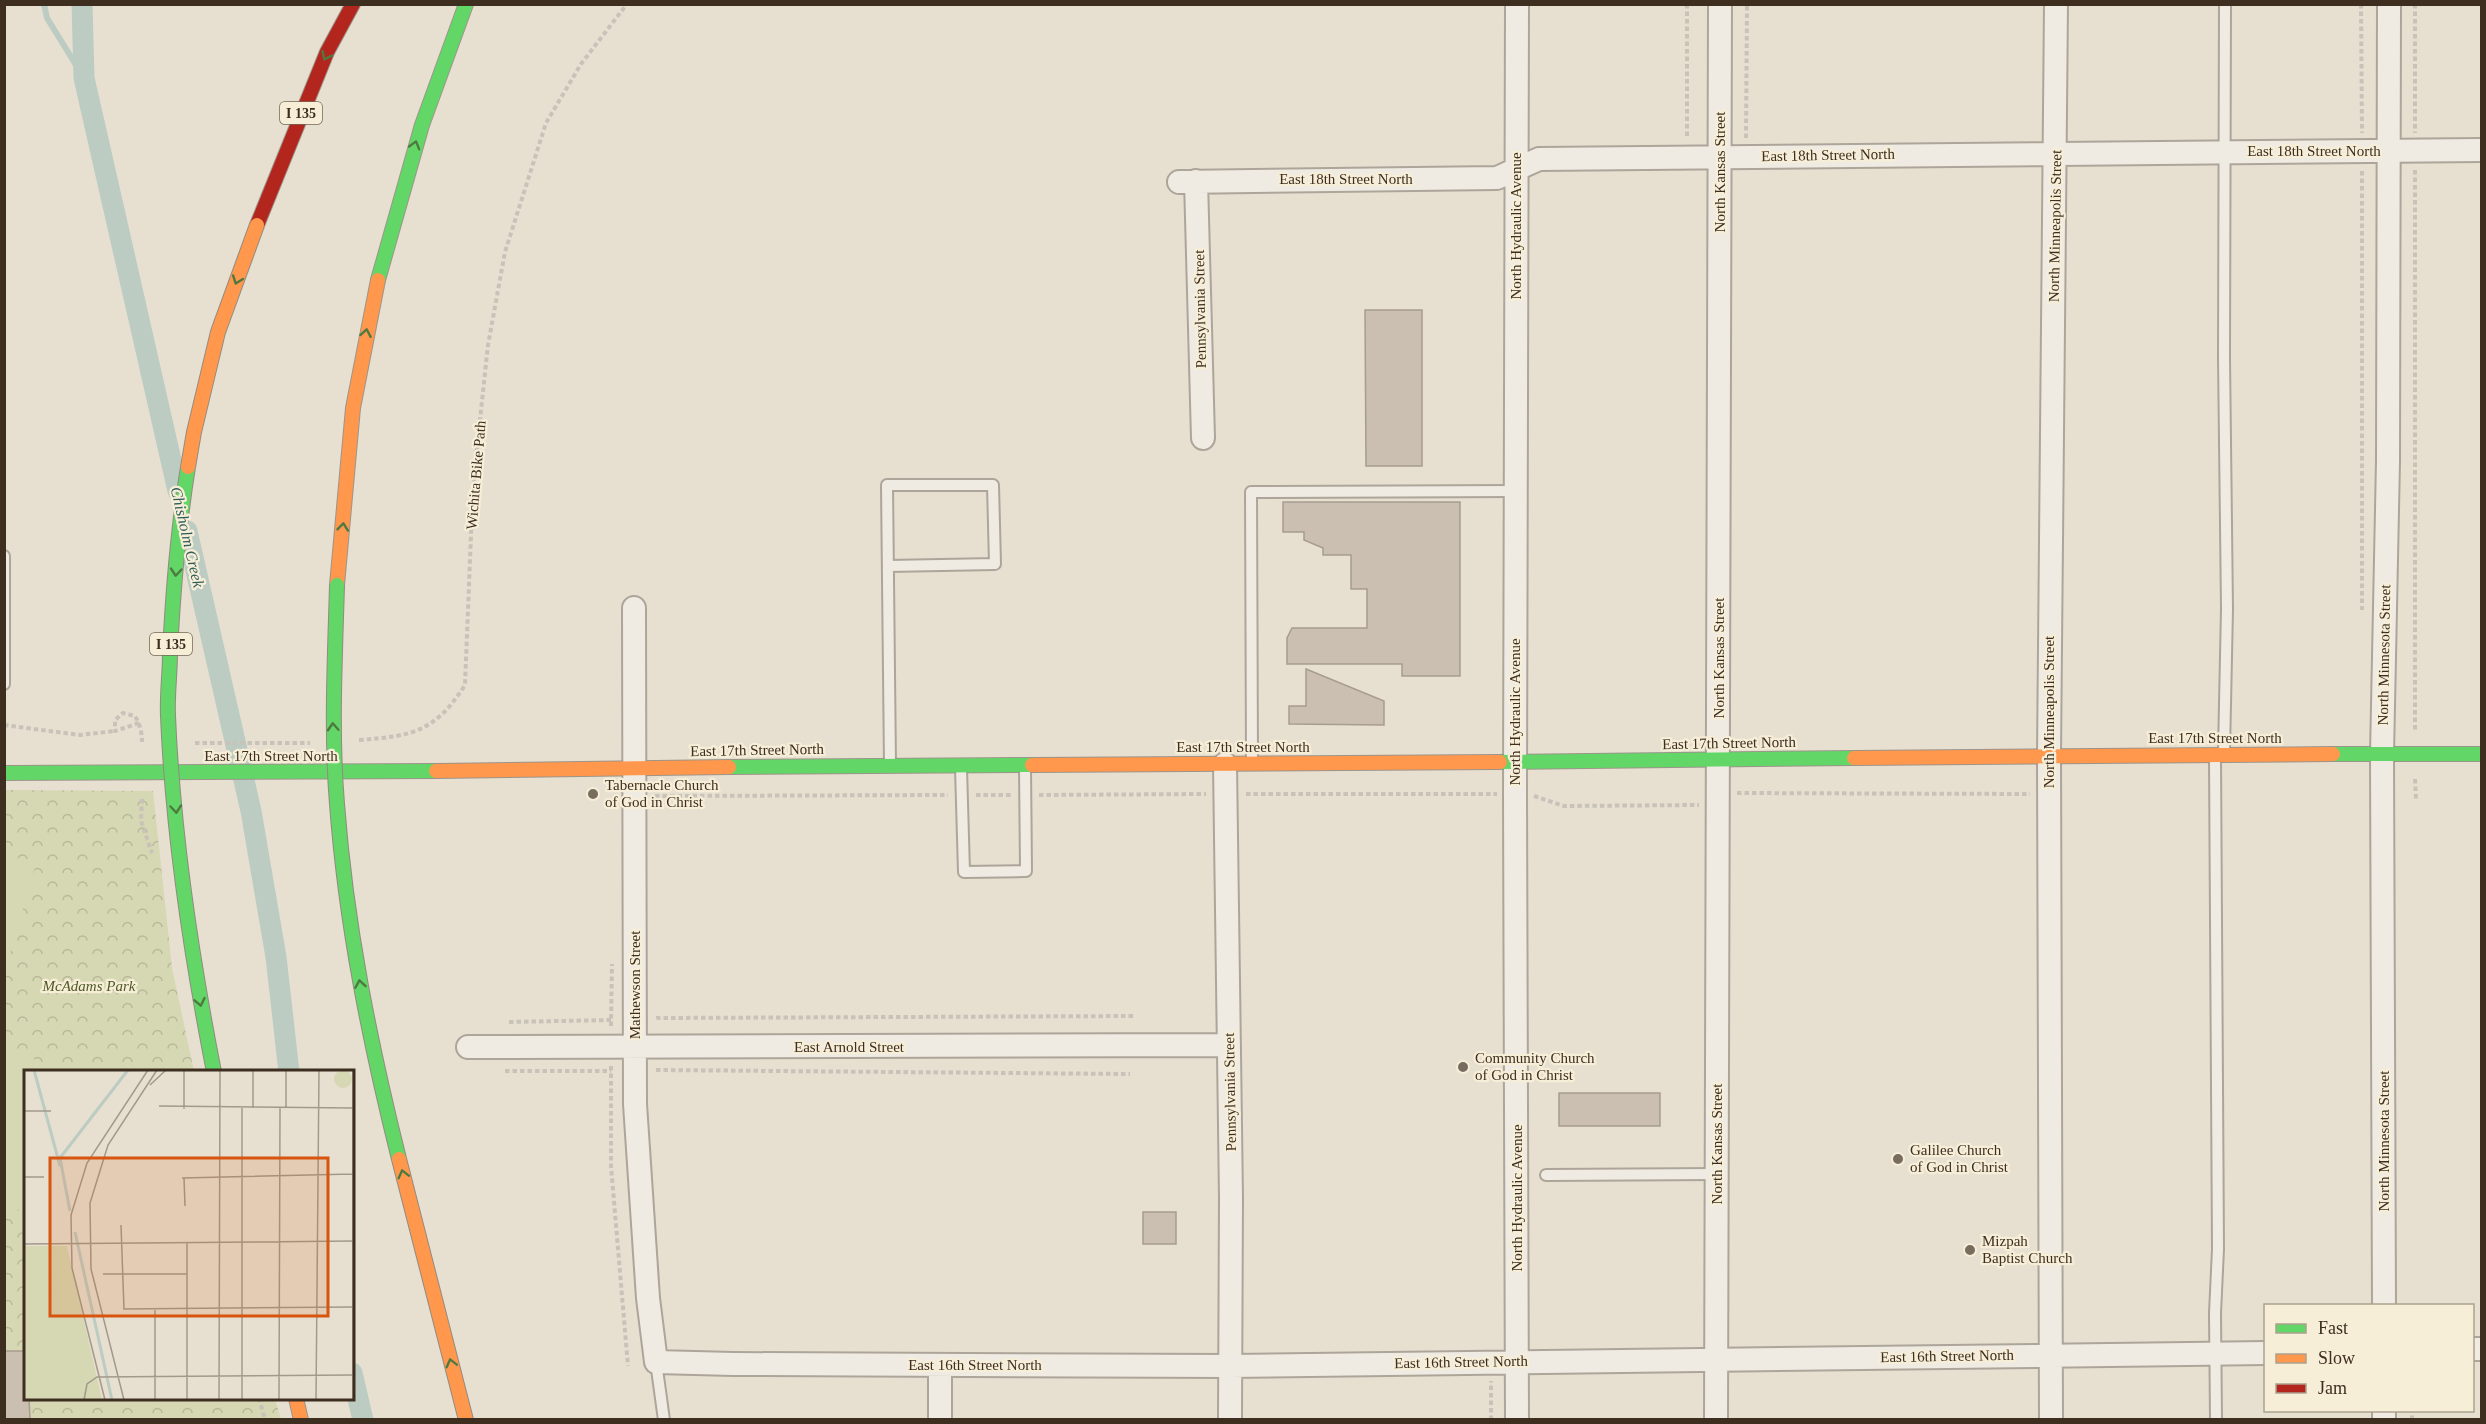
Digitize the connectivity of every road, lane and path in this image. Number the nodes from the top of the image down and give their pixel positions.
1 (353, 4) edge
2 (466, 4) edge
3 (627, 4) edge
4 (1517, 4) edge
5 (1687, 4) edge
6 (1720, 4) edge
7 (1747, 4) edge
8 (2056, 4) edge
9 (2225, 4) edge
10 (2361, 4) edge
11 (2389, 4) edge
12 (2415, 4) edge
13 (1720, 149) junction
14 (2389, 150) junction
15 (2415, 150) junction
16 (2481, 150) edge
17 (2225, 151) junction
18 (2362, 151) junction
19 (2056, 153) junction
20 (1517, 169) junction
21 (1188, 181) joint
22 (1203, 438) dead end
23 (1515, 491) junction
24 (4, 556) edge
25 (888, 566) junction
26 (634, 608) dead end
27 (2362, 614) dead end
28 (4, 684) edge
29 (139, 723) junction
30 (4, 725) edge
31 (115, 731) junction
32 (355, 740) dead end
33 (142, 742) dead end
34 (315, 742) dead end
35 (192, 743) dead end
36 (2415, 754) junction
37 (2481, 754) edge
38 (2049, 755) junction
39 (2219, 755) junction
40 (2382, 755) junction
41 (1719, 760) junction
42 (1515, 762) junction
43 (961, 764) junction
44 (1025, 764) junction
45 (1225, 764) junction
46 (1252, 764) junction
47 (890, 765) junction
48 (636, 768) junction
49 (4, 772) edge
50 (1226, 794) junction
51 (2049, 794) junction
52 (962, 795) junction
53 (1026, 795) junction
54 (1515, 795) junction
55 (646, 796) junction
56 (1719, 797) junction
57 (2416, 800) dead end
58 (657, 808) dead end
59 (612, 961) dead end
60 (658, 1006) dead end
61 (1133, 1016) dead end
62 (658, 1018) junction
63 (611, 1020) junction
64 (509, 1022) dead end
65 (1229, 1045) junction
66 (468, 1047) dead end
67 (611, 1047) junction
68 (646, 1047) junction
69 (214, 1070) edge
70 (505, 1071) dead end
71 (611, 1071) junction
72 (1130, 1074) dead end
73 (1717, 1174) junction
74 (1546, 1175) dead end
75 (2384, 1304) edge
76 (2216, 1353) junction
77 (2264, 1353) edge
78 (2051, 1355) junction
79 (1716, 1359) junction
80 (1517, 1361) junction
81 (656, 1362) junction
82 (940, 1365) junction
83 (628, 1366) dead end
84 (1230, 1366) junction
85 (260, 1400) edge
86 (296, 1400) edge
87 (265, 1419) edge
88 (301, 1419) edge
89 (466, 1419) edge
90 (664, 1419) edge
91 (940, 1419) edge
92 (1230, 1419) edge
93 (1517, 1419) edge
94 (1716, 1419) edge
95 (2051, 1419) edge
96 (2216, 1419) edge

1 -> 69 main road, I 135, bridge
89 -> 2 main road, bridge
3 - 32 path, Wichita Bike Path
4 - 20 street, North Hydraulic Avenue
5 - 13 path
6 - 13 street, North Kansas Street
7 - 13 path
8 - 19 street, North Minneapolis Street
9 - 17 lane
10 - 18 path
11 - 14 street, North Minnesota Street
12 - 15 path
13 - 19 street, East 18th Street North
13 - 20 street, East 18th Street North
13 - 41 street, North Kansas Street
14 - 15 street, East 18th Street North
14 - 18 street, East 18th Street North
14 - 40 street, North Minnesota Street
15 - 16 street, East 18th Street North
15 - 36 path
17 - 18 street, East 18th Street North
17 - 19 street, East 18th Street North
17 - 39 lane
18 - 27 path
19 - 38 street, North Minneapolis Street
20 - 21 street, East 18th Street North
20 - 23 street, North Hydraulic Avenue
21 - 22 street, Pennsylvania Street
23 - 42 street, North Hydraulic Avenue
23 - 46 lane
24 - 28 lane
25 - 25 lane
25 - 47 lane
26 - 48 street, Mathewson Street
29 - 31 path
29 - 31 path
29 - 33 path
30 - 31 path
34 - 35 path
36 - 37 main road, East 17th Street North
36 - 40 main road, East 17th Street North
36 - 57 path
38 - 39 main road, East 17th Street North
38 - 41 main road, East 17th Street North
38 - 51 street, North Minneapolis Street
39 - 40 main road, East 17th Street North
39 - 76 lane
40 - 75 street, North Minnesota Street
41 - 42 main road, East 17th Street North
41 - 56 street, North Kansas Street
42 - 46 main road, East 17th Street North
42 - 54 street, North Hydraulic Avenue
43 - 44 main road, East 17th Street North
43 - 47 main road, East 17th Street North
43 - 52 lane
44 - 45 main road, East 17th Street North
44 - 53 lane
45 - 46 main road, East 17th Street North
45 - 50 street, Pennsylvania Street
47 - 48 main road, East 17th Street North
48 - 49 main road, East 17th Street North
48 - 55 street, Mathewson Street
50 - 53 path
50 - 54 path
50 - 65 street, Pennsylvania Street
51 - 56 path
51 - 78 street, North Minneapolis Street
52 - 53 path
52 - 53 lane
52 - 55 path
54 - 56 path
54 - 80 street, North Hydraulic Avenue
55 - 58 path
55 - 68 street, Mathewson Street
56 - 73 street, North Kansas Street
59 - 63 path
60 - 62 path
61 - 62 path
62 - 68 path
63 - 64 path
63 - 67 path
65 - 68 street, East Arnold Street
65 - 84 street, Pennsylvania Street
66 - 67 street, East Arnold Street
67 - 68 street, East Arnold Street
67 - 71 path
68 - 72 path
68 - 81 street, Mathewson Street
70 - 71 path
71 - 83 path
73 - 74 lane
73 - 79 street, North Kansas Street
76 - 77 street, East 16th Street North
76 - 78 street, East 16th Street North
76 - 96 lane
78 - 79 street, East 16th Street North
78 - 95 street, North Minneapolis Street
79 - 80 street, East 16th Street North
79 - 94 street, North Kansas Street
80 - 84 street, East 16th Street North
80 - 93 street, North Hydraulic Avenue
81 - 82 street, East 16th Street North
81 - 90 lane
82 - 84 street, East 16th Street North
82 - 91 street
84 - 92 street, Pennsylvania Street
85 - 87 path
86 - 88 main road

